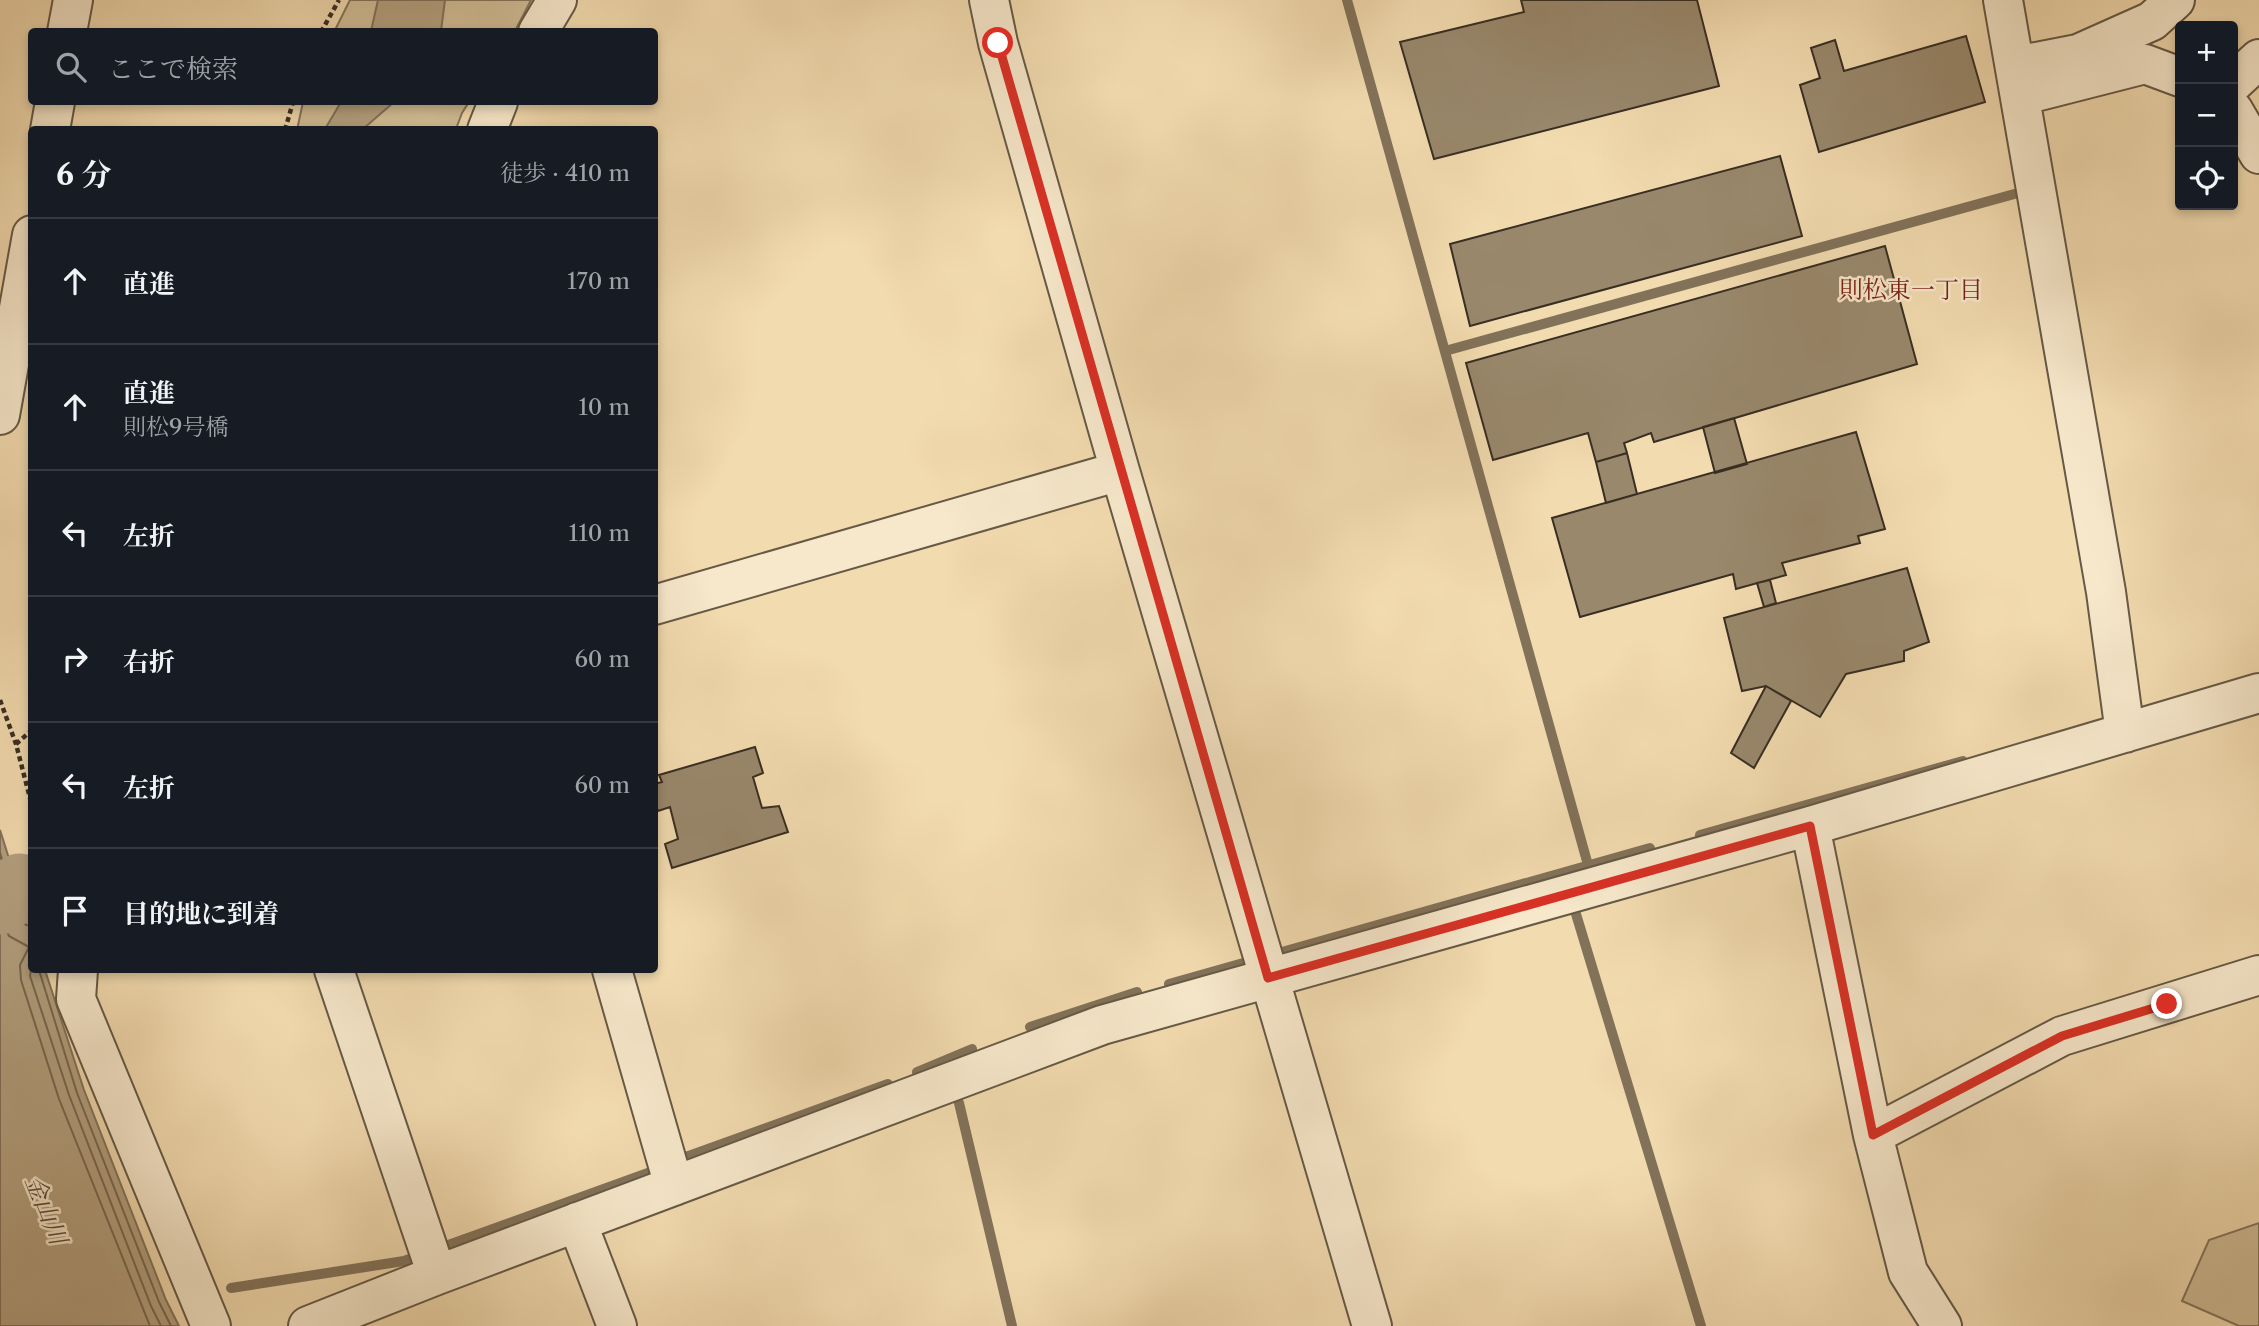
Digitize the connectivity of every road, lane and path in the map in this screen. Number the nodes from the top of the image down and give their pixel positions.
1 (73, 0) edge
2 (339, 0) edge
3 (557, 0) edge
4 (989, 0) edge
5 (2003, 0) edge
6 (2175, 0) edge
7 (68, 28) edge
8 (323, 28) edge
9 (540, 28) edge
10 (2259, 59) edge
11 (2175, 76) edge
12 (2238, 78) edge
13 (2018, 81) junction
14 (54, 105) edge
15 (292, 105) edge
16 (497, 105) edge
17 (2238, 118) edge
18 (51, 126) edge
19 (286, 126) edge
20 (489, 126) edge
21 (2259, 154) edge
22 (28, 258) edge
23 (0, 415) edge
24 (1121, 471) junction
25 (658, 604) edge
26 (2259, 693) edge
27 (0, 700) edge
28 (2125, 733) junction
29 (28, 734) edge
30 (16, 744) junction
31 (28, 792) edge
32 (1810, 826) junction
33 (78, 973) edge
34 (335, 973) edge
35 (613, 973) edge
36 (2259, 975) edge
37 (1268, 978) junction
38 (1873, 1135) junction
39 (674, 1186) junction
40 (577, 1222) junction
41 (437, 1275) junction
42 (211, 1326) edge
43 (308, 1326) edge
44 (617, 1326) edge
45 (1372, 1326) edge
46 (1942, 1326) edge

1 - 7 street
2 - 8 path
3 - 9 street
4 - 24 street
5 - 13 street
6 - 13 street
10 - 12 street
11 - 13 street
13 - 28 street
14 - 18 street
15 - 19 path
16 - 20 street
17 - 21 street
22 - 23 street
24 - 25 street
24 - 37 street
26 - 28 street
27 - 30 path
28 - 32 street
29 - 30 path
30 - 31 path
32 - 37 street
32 - 38 street
33 - 42 street
34 - 41 street
35 - 39 street
36 - 38 street
37 - 39 street
37 - 45 street
38 - 46 street
39 - 40 street
40 - 41 street
40 - 44 street
41 - 43 street

